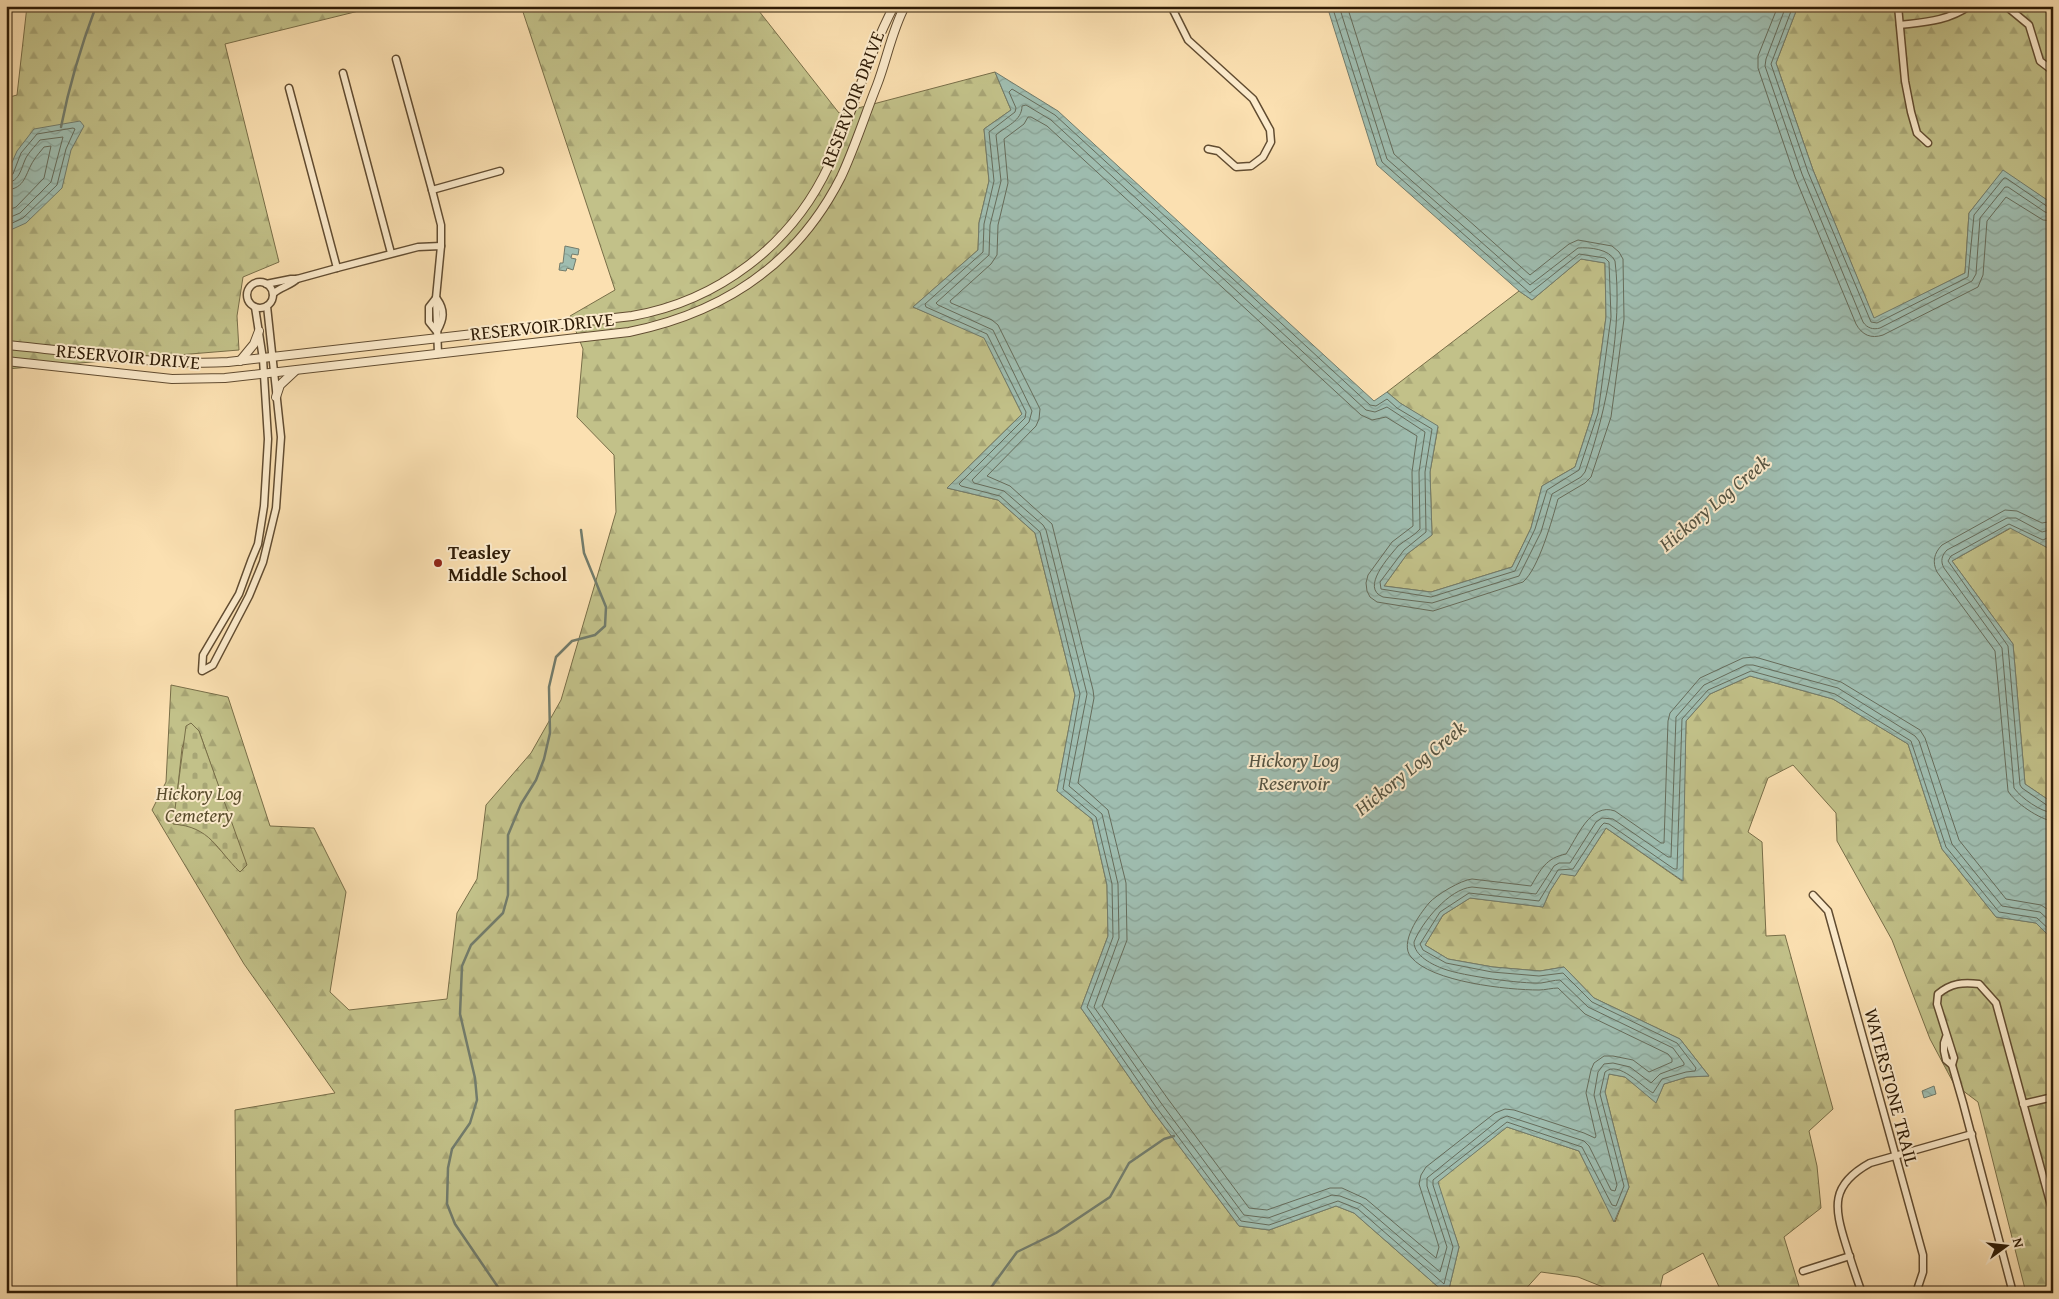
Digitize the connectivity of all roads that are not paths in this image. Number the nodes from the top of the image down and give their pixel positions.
1 (894, 6) edge
2 (905, 6) edge
3 (1171, 6) edge
4 (1898, 6) edge
5 (1969, 6) edge
6 (2006, 6) edge
7 (1900, 25) junction
8 (396, 59) dead end
9 (2053, 70) edge
10 (343, 73) dead end
11 (289, 88) dead end
12 (1928, 143) dead end
13 (1208, 148) dead end
14 (500, 171) dead end
15 (432, 190) junction
16 (441, 246) junction
17 (391, 253) junction
18 (337, 268) junction
19 (297, 279) junction
20 (266, 284) junction
21 (273, 294) junction
22 (436, 298) junction
23 (267, 306) junction
24 (255, 307) junction
25 (259, 331) junction
26 (437, 335) junction
27 (6, 345) edge
28 (438, 354) junction
29 (272, 358) junction
30 (262, 359) junction
31 (6, 361) edge
32 (240, 361) junction
33 (297, 370) junction
34 (273, 373) junction
35 (264, 374) junction
36 (276, 397) junction
37 (1813, 895) dead end
38 (1946, 1037) junction
39 (1952, 1049) junction
40 (1944, 1051) junction
41 (1952, 1065) junction
42 (2053, 1097) edge
43 (2023, 1104) junction
44 (1972, 1134) junction
45 (1895, 1156) junction
46 (2053, 1213) edge
47 (1850, 1256) junction
48 (1803, 1271) dead end
49 (1862, 1293) edge
50 (1916, 1293) edge
51 (2014, 1293) edge

1 - 26 street, RESERVOIR DRIVE
2 - 28 street, RESERVOIR DRIVE
3 - 13 street
4 - 7 street
5 - 7 street
6 - 9 street
7 - 12 street
8 - 15 street
10 - 17 street
11 - 18 street
14 - 15 street
15 - 16 street
16 - 17 street
16 - 22 street
17 - 18 street
18 - 19 street
19 - 20 street
19 - 21 street
20 - 21 street
20 - 24 street
21 - 23 street
22 - 26 street
22 - 26 street
23 - 24 street
23 - 29 street
24 - 25 street
25 - 30 street
25 - 32 street
26 - 28 street
26 - 29 street, RESERVOIR DRIVE
27 - 32 street, RESERVOIR DRIVE
28 - 33 street, RESERVOIR DRIVE
29 - 30 street, RESERVOIR DRIVE
29 - 34 street
30 - 32 street, RESERVOIR DRIVE
30 - 35 street
31 - 35 street, RESERVOIR DRIVE
33 - 34 street, RESERVOIR DRIVE
33 - 36 street
34 - 35 street, RESERVOIR DRIVE
34 - 36 street
35 - 36 street
37 - 45 street, WATERSTONE TRAIL
38 - 39 street
38 - 40 street
38 - 43 street
39 - 40 street
39 - 41 street
40 - 41 street
41 - 44 street
42 - 43 street
43 - 46 street
44 - 45 street
44 - 51 street
45 - 47 street
45 - 50 street, WATERSTONE TRAIL
47 - 48 street
47 - 49 street

